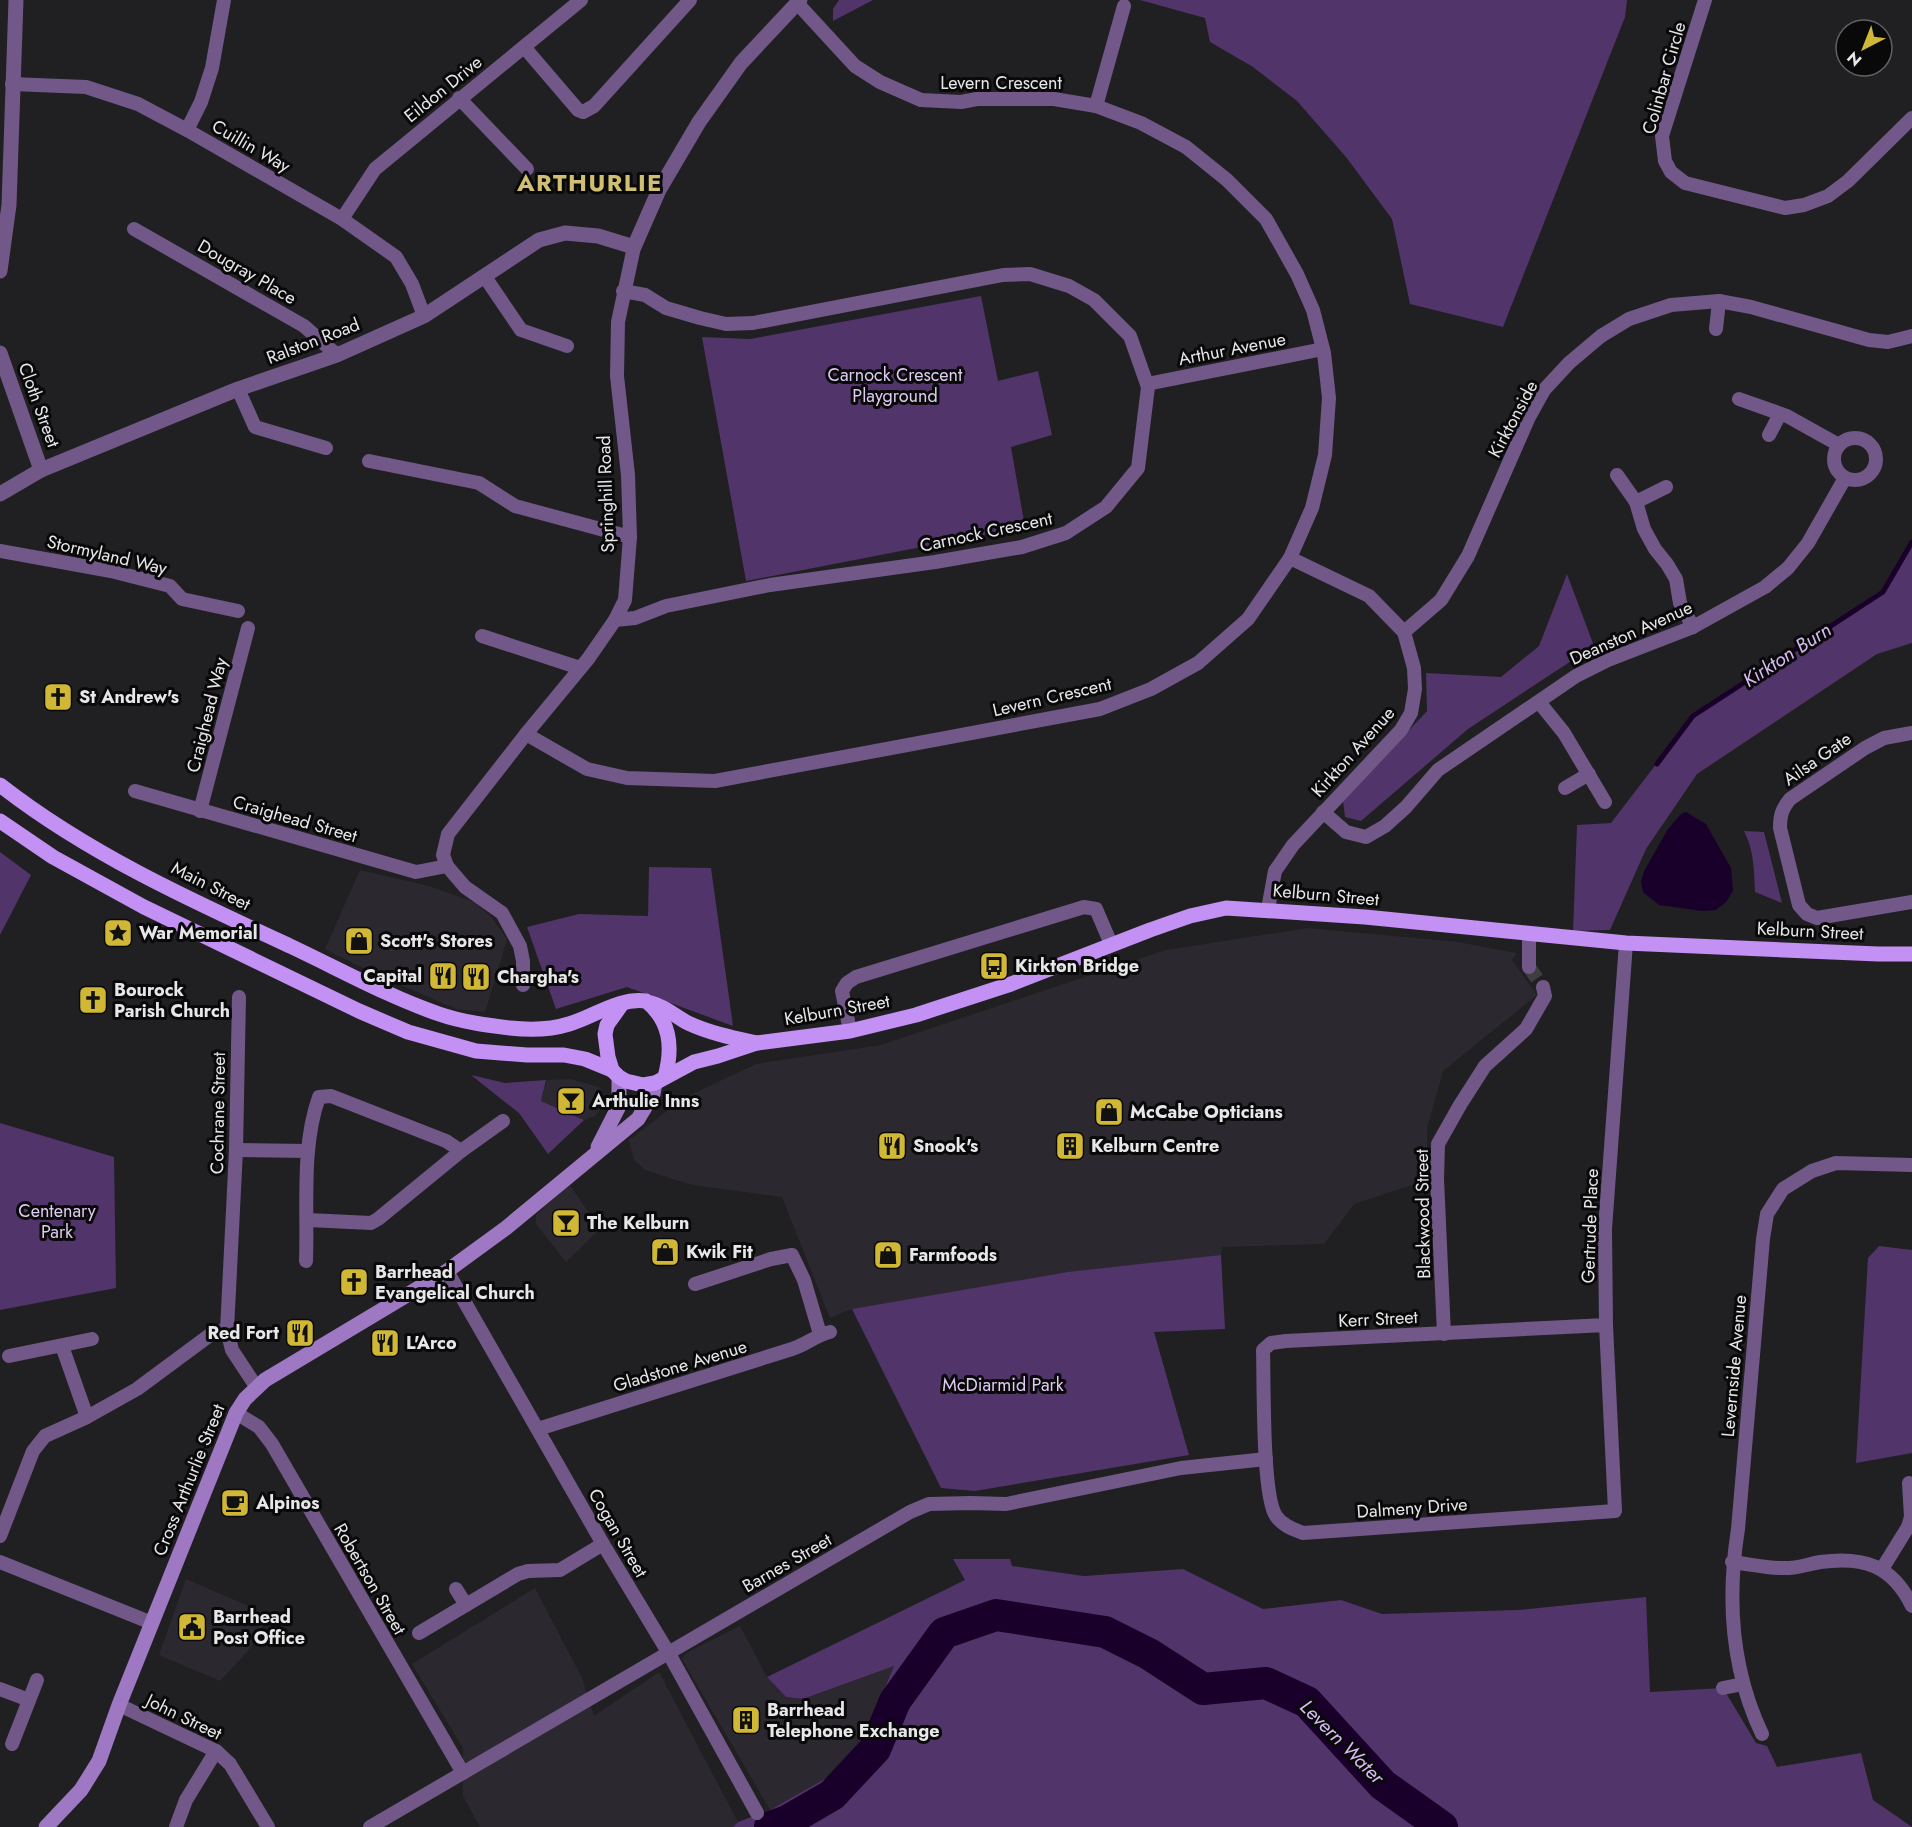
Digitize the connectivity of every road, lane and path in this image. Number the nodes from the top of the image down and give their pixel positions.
1 (16, 0) edge
2 (224, 0) edge
3 (581, 0) edge
4 (690, 0) edge
5 (1705, 0) edge
6 (798, 1) edge
7 (1124, 6) dead end
8 (525, 48) junction
9 (12, 84) junction
10 (459, 98) junction
11 (1096, 106) junction
12 (1912, 118) edge
13 (187, 130) junction
14 (527, 169) dead end
15 (342, 219) junction
16 (134, 229) dead end
17 (634, 247) junction
18 (0, 271) edge
19 (485, 277) junction
20 (623, 291) junction
21 (1719, 301) junction
22 (424, 316) junction
23 (1716, 329) dead end
24 (1912, 336) edge
25 (567, 346) dead end
26 (1323, 349) junction
27 (0, 353) edge
28 (337, 355) junction
29 (1147, 384) junction
30 (238, 389) junction
31 (1739, 399) dead end
32 (1780, 414) junction
33 (1769, 435) dead end
34 (1839, 445) junction
35 (326, 448) dead end
36 (369, 461) dead end
37 (41, 470) junction
38 (1617, 475) dead end
39 (1845, 478) junction
40 (1666, 487) dead end
41 (0, 494) edge
42 (1636, 502) junction
43 (630, 537) junction
44 (0, 550) edge
45 (1290, 558) junction
46 (238, 611) dead end
47 (615, 620) junction
48 (1693, 627) junction
49 (248, 628) dead end
50 (1404, 632) junction
51 (482, 636) dead end
52 (580, 668) junction
53 (1539, 702) junction
54 (1912, 733) edge
55 (526, 734) junction
56 (1589, 774) junction
57 (0, 785) edge
58 (1565, 788) dead end
59 (135, 791) dead end
60 (1605, 802) dead end
61 (201, 811) junction
62 (1323, 812) junction
63 (0, 821) edge
64 (447, 866) junction
65 (1912, 902) edge
66 (1268, 909) junction
67 (1529, 934) junction
68 (1626, 943) junction
69 (1111, 944) junction
70 (1912, 954) edge
71 (1529, 967) tunnel mouth
72 (523, 985) dead end
73 (1543, 987) dead end
74 (239, 997) dead end
75 (646, 1001) junction
76 (622, 1004) junction
77 (850, 1031) junction
78 (756, 1043) junction
79 (615, 1073) junction
80 (660, 1080) junction
81 (504, 1121) dead end
82 (236, 1150) junction
83 (308, 1151) junction
84 (461, 1151) junction
85 (593, 1154) junction
86 (1912, 1165) edge
87 (308, 1220) junction
88 (306, 1261) dead end
89 (447, 1271) junction
90 (695, 1284) dead end
91 (1606, 1325) junction
92 (227, 1330) junction
93 (1444, 1334) junction
94 (92, 1339) dead end
95 (62, 1346) junction
96 (9, 1356) dead end
97 (257, 1388) junction
98 (236, 1413) junction
99 (87, 1418) junction
100 (538, 1429) junction
101 (1266, 1460) junction
102 (1908, 1483) dead end
103 (1615, 1511) joint
104 (0, 1536) edge
105 (603, 1544) junction
106 (0, 1562) edge
107 (1732, 1562) junction
108 (1882, 1569) junction
109 (456, 1588) dead end
110 (466, 1605) junction
111 (1912, 1606) edge
112 (152, 1623) junction
113 (419, 1633) dead end
114 (668, 1652) junction
115 (37, 1680) dead end
116 (1743, 1684) junction
117 (1723, 1688) dead end
118 (0, 1689) edge
119 (29, 1700) junction
120 (119, 1705) junction
121 (1762, 1734) dead end
122 (12, 1744) dead end
123 (216, 1751) junction
124 (463, 1773) junction
125 (757, 1813) dead end
126 (46, 1827) edge
127 (176, 1827) edge
128 (268, 1827) edge
129 (370, 1827) edge

1 - 9 street
2 - 13 street
3 - 8 street, Eildon Drive
4 - 8 street
5 - 12 street, Colinbar Circle
6 - 11 street, Levern Crescent
6 - 17 street, Springhill Road
7 - 11 street
8 - 10 street, Eildon Drive
9 - 13 street, Cuillin Way
9 - 18 street
10 - 14 street
10 - 15 street, Eildon Drive
11 - 26 street, Levern Crescent
13 - 15 street, Cuillin Way
15 - 22 street, Cuillin Way
16 - 28 street, Dougray Place
17 - 19 street, Ralston Road
17 - 20 street, Springhill Road
19 - 22 street, Ralston Road
19 - 25 street
20 - 29 street, Carnock Crescent
20 - 43 street, Springhill Road
21 - 23 street
21 - 24 street, Kirktonside
21 - 50 street, Kirktonside
22 - 28 street, Ralston Road
26 - 29 street, Arthur Avenue
26 - 45 street, Levern Crescent
27 - 37 street, Cloth Street
28 - 30 street, Ralston Road
29 - 47 street, Carnock Crescent
30 - 35 street
30 - 37 street, Ralston Road
31 - 32 street
32 - 33 street
32 - 34 street
34 - 39 street
34 - 39 street
36 - 43 street
37 - 41 street, Ralston Road
38 - 42 street
39 - 48 street, Deanston Avenue
40 - 42 street
42 - 48 street
43 - 47 street, Springhill Road
44 - 46 street, Stormyland Way
45 - 50 street, Kirkton Avenue
45 - 55 street, Levern Crescent
47 - 52 street, Springhill Road
48 - 53 street, Deanston Avenue
49 - 61 street, Craighead Way
50 - 62 street, Kirkton Avenue
51 - 52 street
52 - 55 street, Springhill Road
53 - 56 street
53 - 62 street, Deanston Avenue
54 - 65 street, Ailsa Gate
55 - 64 street, Springhill Road
56 - 58 street
56 - 60 street
57 - 76 main road, Main Street
59 - 61 street, Craighead Street
61 - 64 street, Craighead Street
62 - 66 street, Kirkton Avenue
63 - 79 main road
64 - 72 street
66 - 67 main road, Kelburn Street
66 - 69 main road, Kelburn Street
67 - 68 main road, Kelburn Street
67 - 71 street
68 - 70 main road, Kelburn Street
68 - 91 street, Gertrude Place
69 - 77 main road, Kelburn Street
69 - 77 street
73 - 93 street, Blackwood Street
74 - 82 street, Cochrane Street
75 - 76 main road
75 - 78 main road, Kelburn Street
75 - 80 main road
76 - 79 main road
77 - 78 main road, Kelburn Street
78 - 80 main road, Kelburn Street
79 - 80 main road
79 - 85 main road, Cross Arthurlie Street
80 - 85 main road, Cross Arthurlie Street
81 - 84 street
82 - 83 street
82 - 92 street, Cochrane Street
83 - 84 street
83 - 87 street
84 - 87 street
85 - 89 main road, Cross Arthurlie Street
86 - 107 street, Levernside Avenue
87 - 88 street
89 - 97 main road, Cross Arthurlie Street
89 - 100 street, Cogan Street
90 - 100 street, Gladstone Avenue
91 - 93 street, Kerr Street
91 - 103 street, Gertrude Place
92 - 97 street
92 - 99 street
93 - 101 street, Kerr Street
94 - 95 street
95 - 96 street
95 - 99 street
97 - 98 main road, Cross Arthurlie Street
98 - 112 main road, Cross Arthurlie Street
98 - 124 street, Robertson Street
99 - 104 street
100 - 105 street, Cogan Street
101 - 103 street, Dalmeny Drive
101 - 114 street, Barnes Street
102 - 108 street
105 - 110 street
105 - 114 street, Cogan Street
106 - 112 street
107 - 108 street
107 - 116 street, Levernside Avenue
108 - 111 street
109 - 110 street
110 - 113 street
112 - 120 main road, Cross Arthurlie Street
114 - 124 street, Barnes Street
114 - 125 street, Cogan Street
115 - 119 street
116 - 117 street
116 - 121 street, Levernside Avenue
118 - 119 street
119 - 122 street
120 - 123 street, John Street
120 - 126 main road, Cross Arthurlie Street
123 - 127 street
123 - 128 street, John Street
124 - 129 street, Barnes Street

